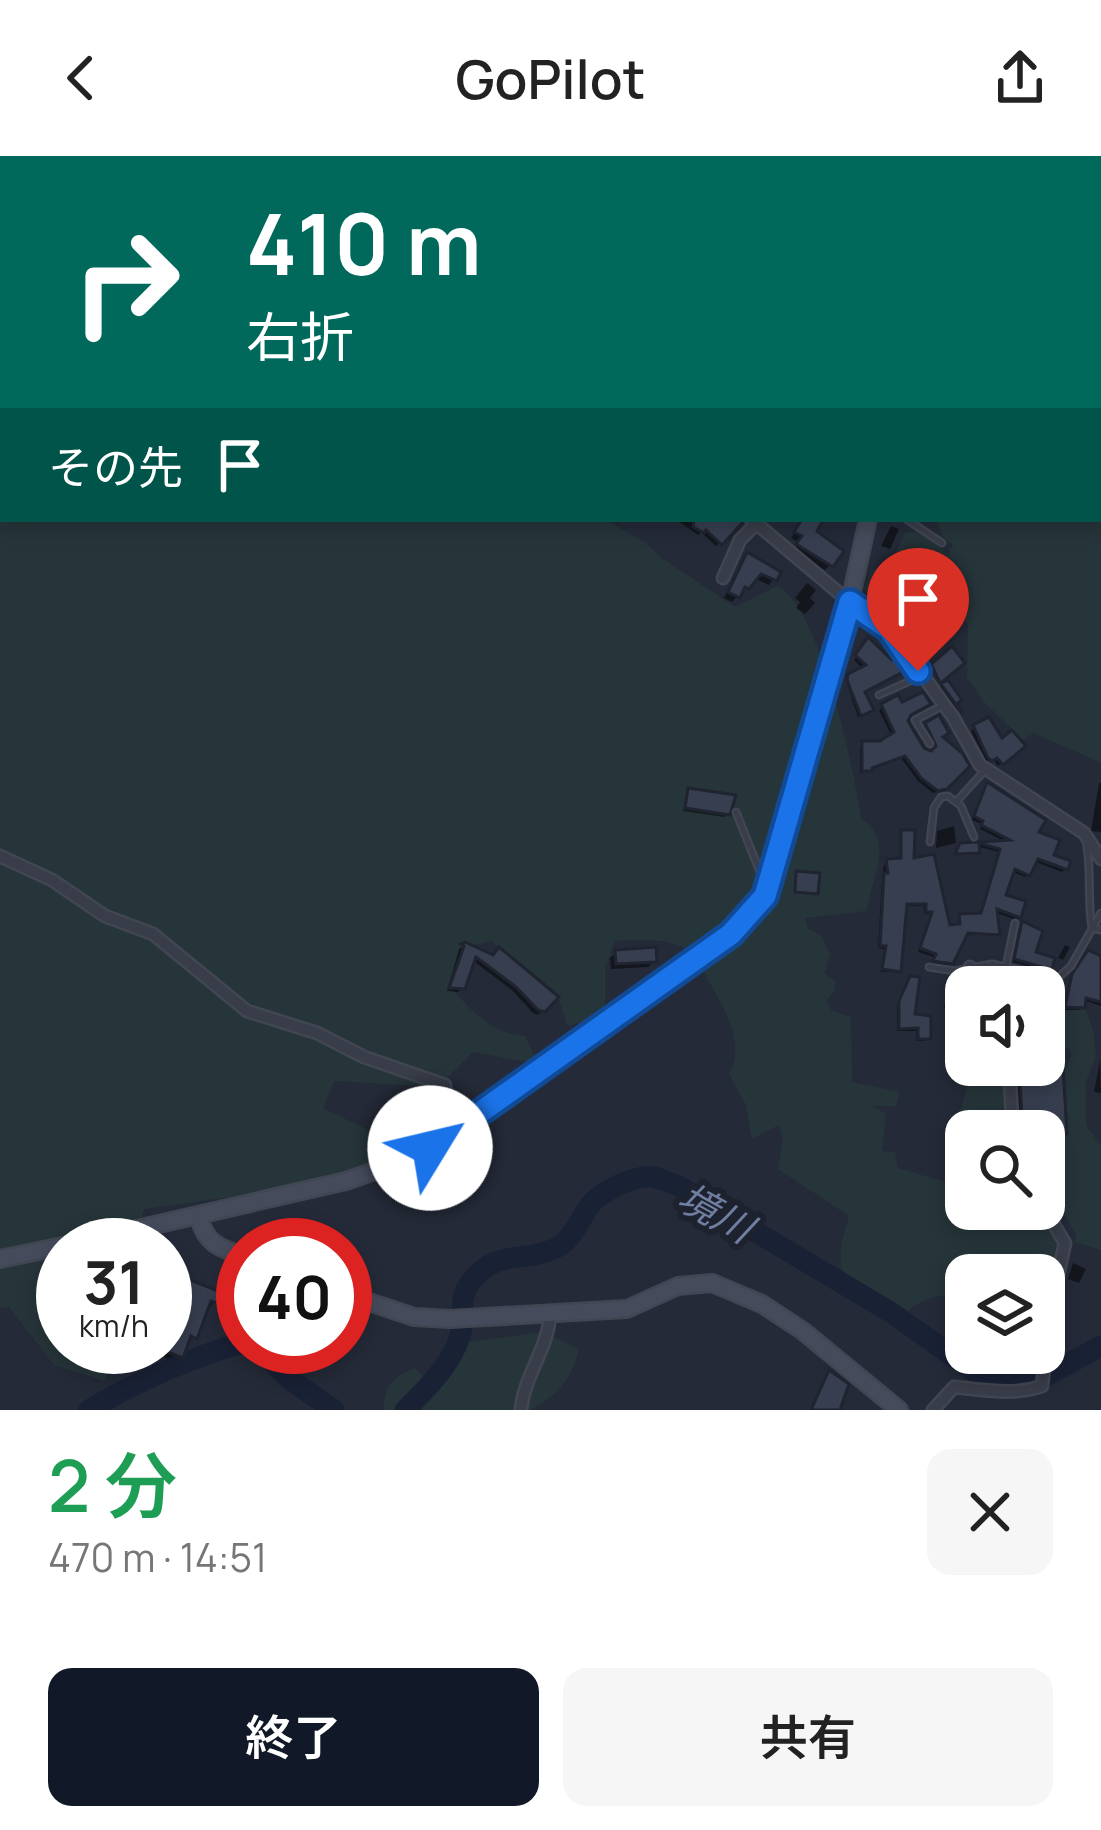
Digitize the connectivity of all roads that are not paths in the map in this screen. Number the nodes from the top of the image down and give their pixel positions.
1 (752, 522) edge
2 (754, 522) edge
3 (867, 522) edge
4 (910, 522) edge
5 (942, 543) dead end
6 (723, 578) dead end
7 (850, 602) junction
8 (922, 676) junction
9 (879, 694) dead end
10 (944, 705) junction
11 (931, 744) dead end
12 (985, 770) junction
13 (957, 801) junction
14 (736, 812) dead end
15 (1084, 832) junction
16 (974, 837) dead end
17 (930, 842) dead end
18 (1101, 842) edge
19 (0, 856) edge
20 (1101, 859) edge
21 (772, 876) junction
22 (1101, 913) edge
23 (1015, 923) dead end
24 (1092, 928) junction
25 (1101, 930) edge
26 (1006, 966) edge
27 (929, 967) dead end
28 (945, 969) edge
29 (1065, 972) edge
30 (430, 1148) junction
31 (199, 1216) junction
32 (190, 1218) edge
33 (1057, 1230) edge
34 (216, 1247) edge
35 (36, 1251) edge
36 (0, 1259) edge
37 (372, 1303) edge
38 (550, 1313) junction
39 (521, 1410) edge
40 (899, 1410) edge
41 (933, 1410) edge

1 - 6 street
2 - 7 street
3 - 7 street
4 - 5 lane
7 - 8 street
7 - 21 street
8 - 9 lane
8 - 10 street
10 - 11 lane
10 - 12 street
12 - 13 lane
12 - 15 street
13 - 16 lane
13 - 17 lane
14 - 21 lane
15 - 18 lane
15 - 20 street
15 - 24 lane
19 - 30 street
21 - 30 street
22 - 24 lane
23 - 26 lane
24 - 25 lane
24 - 29 lane
27 - 28 lane
30 - 31 street
31 - 32 street
31 - 34 street
33 - 41 street
35 - 36 street
37 - 38 street
38 - 39 street
38 - 40 street

